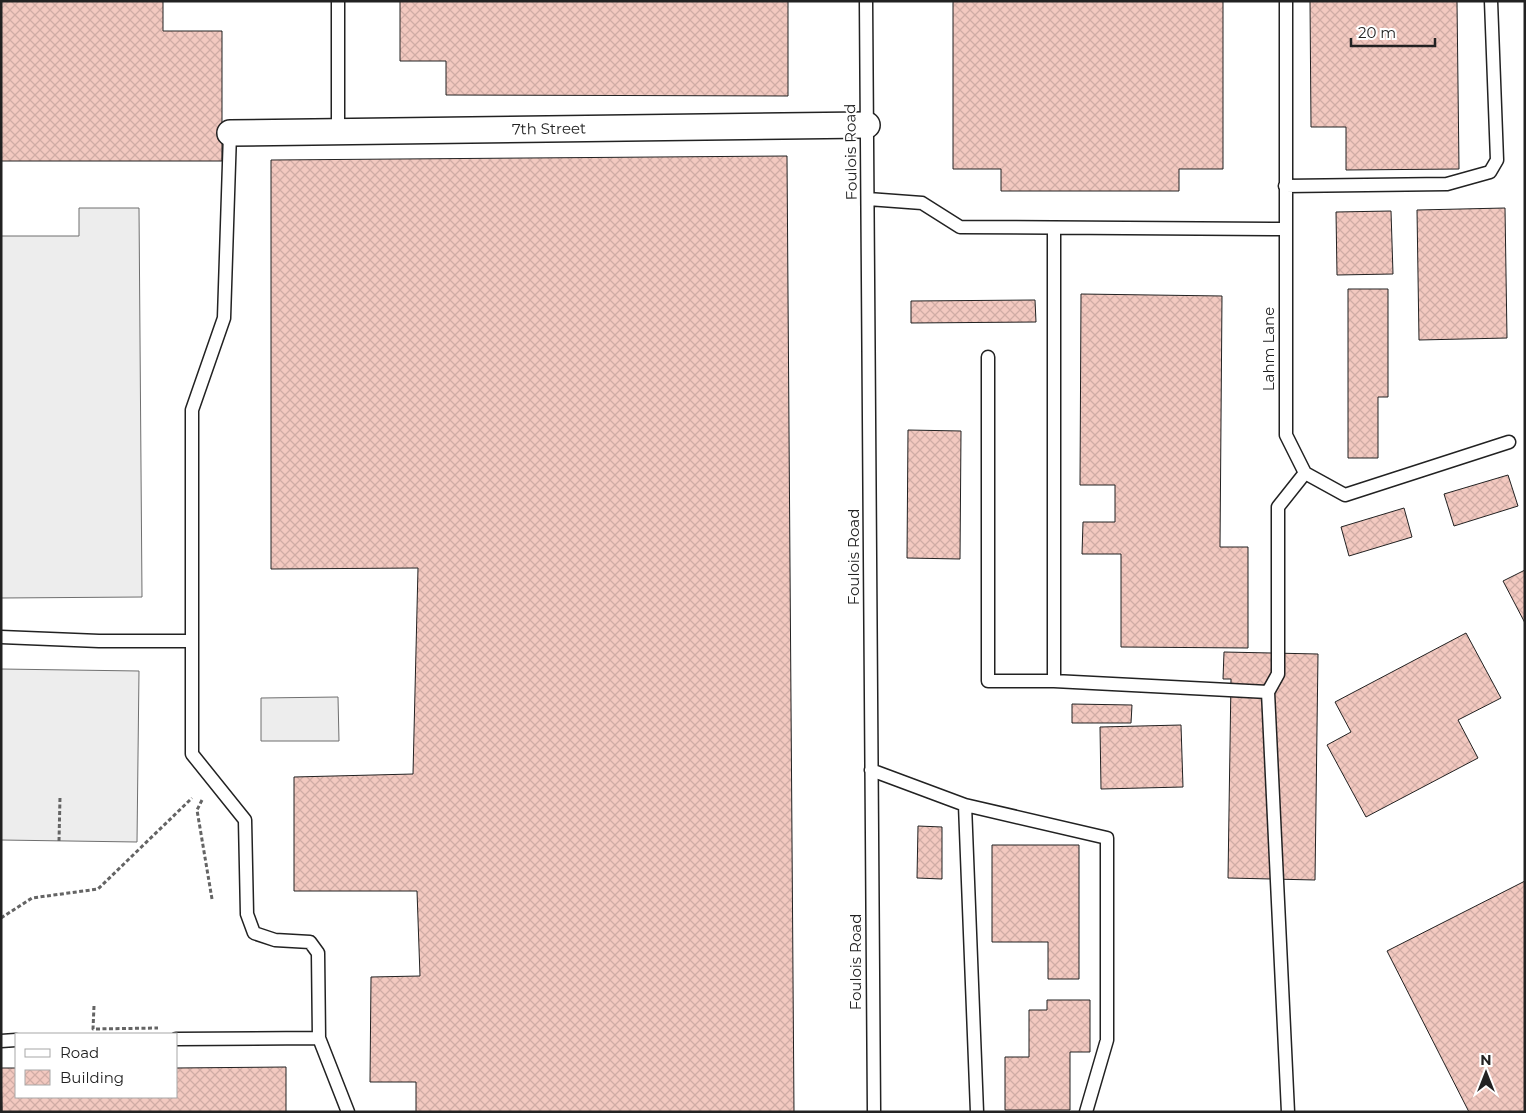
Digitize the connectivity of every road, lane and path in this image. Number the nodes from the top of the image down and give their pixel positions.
1 (338, 1) edge
2 (866, 1) edge
3 (1286, 1) edge
4 (1491, 1) edge
5 (867, 125) junction
6 (338, 131) junction
7 (230, 132) joint
8 (1285, 186) junction
9 (868, 199) junction
10 (1054, 228) junction
11 (1285, 229) junction
12 (988, 357) dead end
13 (1509, 442) dead end
14 (1305, 473) junction
15 (1, 636) edge
16 (192, 641) junction
17 (1054, 681) junction
18 (1268, 692) junction
19 (871, 770) junction
20 (204, 794) dead end
21 (60, 797) dead end
22 (192, 798) dead end
23 (965, 805) junction
24 (59, 841) dead end
25 (212, 899) dead end
26 (1, 918) edge
27 (94, 1006) dead end
28 (164, 1028) dead end
29 (319, 1038) junction
30 (178, 1039) edge
31 (15, 1040) edge
32 (1, 1041) edge
33 (348, 1112) edge
34 (874, 1112) edge
35 (977, 1112) edge
36 (1086, 1112) edge
37 (1288, 1112) edge

1 - 6 lane
2 - 5 lane, Foulois Road
3 - 8 lane, Lahm Lane
4 - 8 lane
5 - 6 street, 7th Street
5 - 9 lane, Foulois Road
6 - 7 street, 7th Street
7 - 16 lane
8 - 11 lane, Lahm Lane
9 - 10 lane
9 - 19 lane, Foulois Road
10 - 11 lane
10 - 17 lane
11 - 14 lane, Lahm Lane
12 - 17 lane
13 - 14 lane
14 - 18 lane
15 - 16 lane
16 - 29 lane
17 - 18 lane
18 - 37 lane
19 - 23 lane
19 - 34 lane, Foulois Road
20 - 25 path
21 - 24 path
22 - 26 path
23 - 35 lane
23 - 36 lane
27 - 28 path
29 - 30 lane
29 - 33 lane
31 - 32 lane

